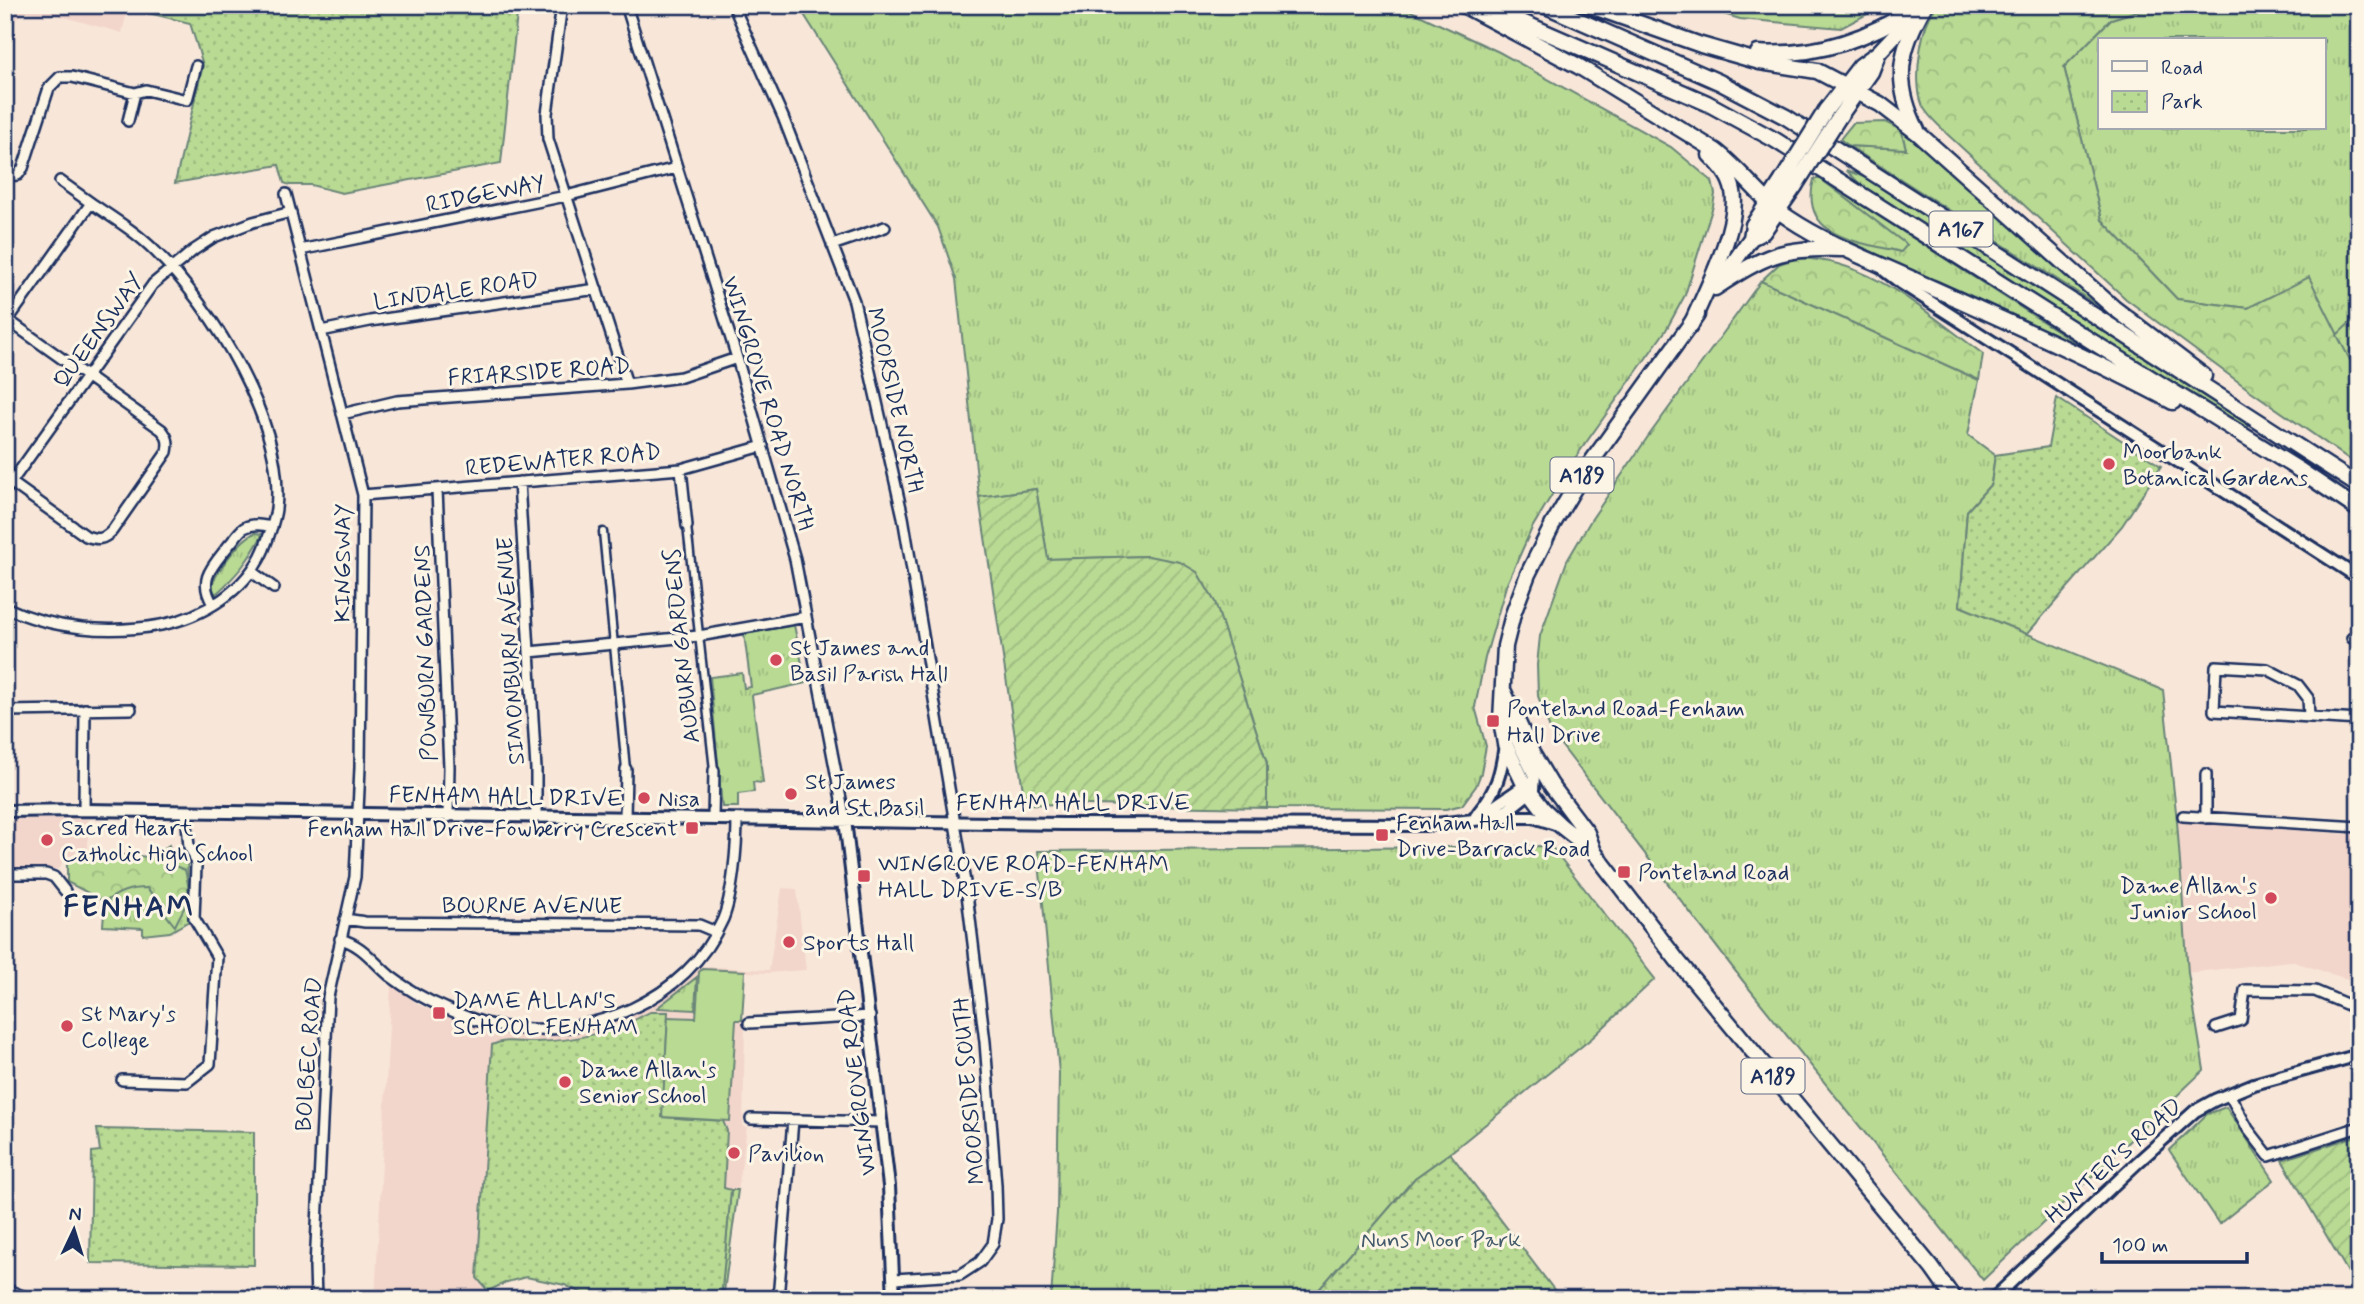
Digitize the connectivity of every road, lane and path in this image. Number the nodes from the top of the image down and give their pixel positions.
1 (567, 5) edge
2 (626, 5) edge
3 (733, 5) edge
4 (1464, 5) edge
5 (1483, 5) edge
6 (1544, 5) edge
7 (1588, 5) edge
8 (1922, 5) edge
9 (1701, 45) junction
10 (195, 66) dead end
11 (1851, 88) junction
12 (135, 93) junction
13 (128, 121) dead end
14 (1690, 134) junction
15 (1919, 134) junction
16 (676, 168) junction
17 (5, 176) edge
18 (60, 181) dead end
19 (286, 194) dead end
20 (566, 196) junction
21 (91, 203) junction
22 (1774, 206) junction
23 (291, 212) junction
24 (885, 227) dead end
25 (832, 245) junction
26 (1847, 249) junction
27 (300, 250) junction
28 (1872, 260) junction
29 (172, 268) junction
30 (1715, 288) junction
31 (597, 289) junction
32 (7, 319) edge
33 (1691, 325) junction
34 (321, 331) junction
35 (737, 358) junction
36 (88, 376) junction
37 (627, 384) junction
38 (342, 414) junction
39 (763, 446) junction
40 (2304, 451) junction
41 (681, 469) junction
42 (2301, 471) junction
43 (519, 482) junction
44 (7, 484) edge
45 (2359, 486) edge
46 (437, 489) junction
47 (363, 495) junction
48 (2359, 510) edge
49 (687, 526) joint
50 (272, 527) junction
51 (603, 532) dead end
52 (252, 572) junction
53 (2359, 578) edge
54 (274, 588) dead end
55 (213, 604) junction
56 (5, 607) edge
57 (806, 617) junction
58 (699, 636) junction
59 (614, 644) junction
60 (530, 652) junction
61 (1505, 695) junction
62 (85, 709) junction
63 (131, 709) dead end
64 (5, 711) edge
65 (2309, 716) junction
66 (2359, 720) edge
67 (1505, 744) junction
68 (626, 769) joint
69 (714, 770) joint
70 (2206, 774) dead end
71 (1551, 785) junction
72 (1530, 786) junction
73 (83, 810) junction
74 (5, 811) edge
75 (186, 812) junction
76 (358, 815) junction
77 (2183, 816) dead end
78 (448, 817) junction
79 (536, 817) junction
80 (1493, 817) junction
81 (2206, 818) junction
82 (625, 819) junction
83 (713, 819) junction
84 (737, 819) junction
85 (1471, 819) junction
86 (845, 820) junction
87 (957, 822) junction
88 (1561, 827) junction
89 (2359, 827) edge
90 (1594, 852) junction
91 (5, 874) edge
92 (65, 891) dead end
93 (345, 919) junction
94 (716, 932) junction
95 (340, 939) junction
96 (870, 1016) junction
97 (749, 1023) dead end
98 (2216, 1028) dead end
99 (2359, 1030) edge
100 (2359, 1055) edge
101 (122, 1080) dead end
102 (2229, 1094) junction
103 (751, 1119) dead end
104 (793, 1120) junction
105 (882, 1122) junction
106 (2359, 1126) edge
107 (894, 1279) junction
108 (5, 1289) edge
109 (30, 1299) edge
110 (316, 1299) edge
111 (778, 1299) edge
112 (894, 1299) edge
113 (1954, 1299) edge
114 (1993, 1299) edge

1 - 20 street
2 - 16 street, WINGROVE ROAD NORTH
3 - 25 street, MOORSIDE NORTH
4 - 14 main road
5 - 42 main road, A167
6 - 40 main road, A167
7 - 9 main road
8 - 9 main road
8 - 11 main road, A189
8 - 15 main road
9 - 11 main road
10 - 12 street
11 - 15 main road
11 - 22 main road, A189, bridge
12 - 13 street
12 - 17 street
14 - 22 main road
14 - 33 main road
15 - 40 main road
16 - 20 street, RIDGEWAY
16 - 35 street, WINGROVE ROAD NORTH
18 - 21 street
19 - 23 street, KINGSWAY
20 - 27 street, RIDGEWAY
20 - 31 street
21 - 29 street
21 - 32 street
22 - 26 main road
22 - 30 main road, A189
23 - 27 street, KINGSWAY
23 - 29 street, QUEENSWAY
24 - 25 street
25 - 87 street, MOORSIDE NORTH
26 - 28 main road
26 - 30 main road
27 - 34 street, KINGSWAY
28 - 42 main road
28 - 53 street
29 - 36 street, QUEENSWAY
29 - 50 street
30 - 33 main road, A189
31 - 34 street, LINDALE ROAD
31 - 37 street
32 - 36 street
33 - 61 main road, A189
34 - 38 street, KINGSWAY
35 - 37 street, FRIARSIDE ROAD
35 - 39 street, WINGROVE ROAD NORTH
36 - 44 street, QUEENSWAY
36 - 44 street
37 - 38 street, FRIARSIDE ROAD
38 - 47 street, KINGSWAY
39 - 41 street, REDEWATER ROAD
39 - 57 street, WINGROVE ROAD NORTH
40 - 45 main road, A167
41 - 43 street, REDEWATER ROAD
41 - 49 street, AUBURN GARDENS
42 - 48 main road, A167
43 - 46 street, REDEWATER ROAD
43 - 60 street, SIMONBURN AVENUE
46 - 47 street, REDEWATER ROAD
46 - 78 street, POWBURN GARDENS
47 - 76 street, KINGSWAY
49 - 58 street, AUBURN GARDENS
50 - 52 street
50 - 55 street
51 - 59 street
52 - 54 street
52 - 55 street
55 - 56 street
57 - 58 street
57 - 86 street, WINGROVE ROAD NORTH
58 - 59 street
58 - 69 street, AUBURN GARDENS
59 - 60 street
59 - 68 street
60 - 79 street, SIMONBURN AVENUE
61 - 67 main road, A189
61 - 71 main road, A189
61 - 72 street
62 - 63 street
62 - 64 street
62 - 73 street
65 - 65 street
65 - 66 street
67 - 72 main road, A189
67 - 85 street
68 - 82 street
69 - 83 street, AUBURN GARDENS
70 - 81 street
71 - 72 street
71 - 90 main road, A189
72 - 80 street, FENHAM HALL DRIVE
72 - 85 street
72 - 88 main road, A189
73 - 74 street, FENHAM HALL DRIVE
73 - 75 street, FENHAM HALL DRIVE
75 - 76 street, FENHAM HALL DRIVE
75 - 101 street
76 - 78 street, FENHAM HALL DRIVE
76 - 93 street, BOLBEC ROAD
77 - 81 street
78 - 79 street, FENHAM HALL DRIVE
79 - 82 street, FENHAM HALL DRIVE
80 - 85 street, FENHAM HALL DRIVE
80 - 88 street
81 - 89 street
82 - 83 street, FENHAM HALL DRIVE
83 - 84 street, FENHAM HALL DRIVE
84 - 86 street, FENHAM HALL DRIVE
84 - 94 street
85 - 87 street, FENHAM HALL DRIVE
86 - 87 street, FENHAM HALL DRIVE
86 - 96 street, WINGROVE ROAD
87 - 107 street, MOORSIDE SOUTH
88 - 90 main road, A189
90 - 113 main road, A189
91 - 92 street
93 - 94 street, BOURNE AVENUE
93 - 95 street, BOLBEC ROAD
94 - 95 street
95 - 110 street, BOLBEC ROAD
96 - 97 street
96 - 105 street, WINGROVE ROAD
98 - 99 street
100 - 102 street, HUNTER'S ROAD
102 - 106 street
102 - 114 street, HUNTER'S ROAD
103 - 104 street
104 - 105 street
104 - 111 street
105 - 107 street, WINGROVE ROAD
107 - 112 street, WINGROVE ROAD
108 - 109 street

